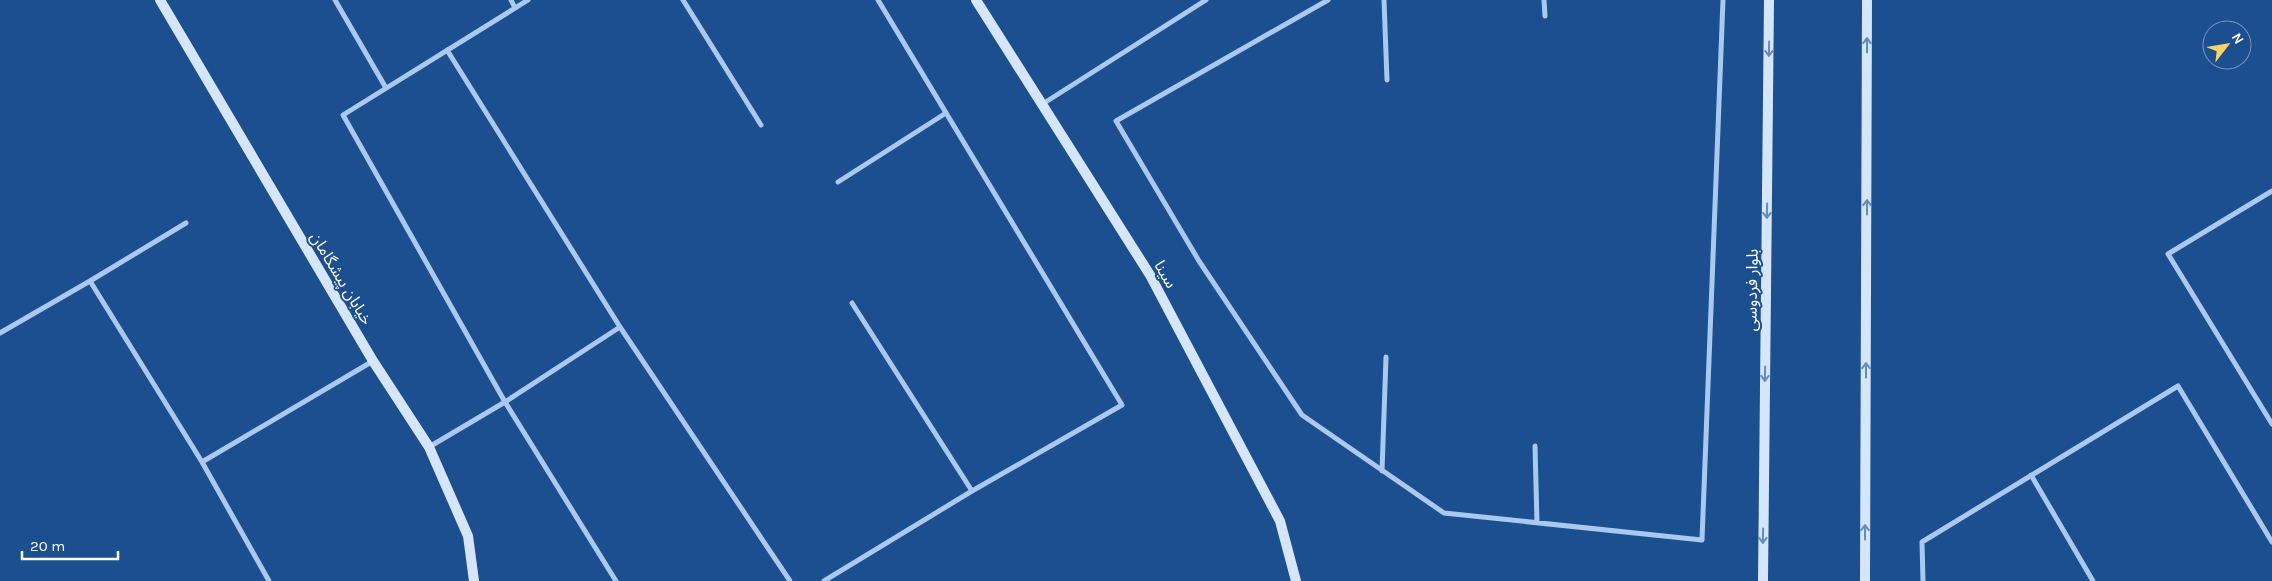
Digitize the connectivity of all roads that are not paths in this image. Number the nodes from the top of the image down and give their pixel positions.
1 (160, 0) edge
2 (335, 0) edge
3 (511, 0) edge
4 (528, 0) edge
5 (683, 0) edge
6 (878, 0) edge
7 (976, 0) edge
8 (1206, 0) edge
9 (1328, 0) edge
10 (1384, 0) edge
11 (1544, 0) edge
12 (1723, 0) edge
13 (1769, 0) edge
14 (1867, 0) edge
15 (515, 8) junction
16 (1545, 16) dead end
17 (447, 50) junction
18 (1387, 80) dead end
19 (386, 88) junction
20 (1040, 105) junction
21 (946, 113) junction
22 (762, 125) dead end
23 (838, 182) dead end
24 (2272, 191) edge
25 (186, 222) dead end
26 (90, 282) junction
27 (852, 303) dead end
28 (620, 327) junction
29 (0, 334) edge
30 (1386, 357) dead end
31 (373, 361) junction
32 (505, 402) junction
33 (2272, 424) edge
34 (1535, 446) dead end
35 (429, 448) junction
36 (202, 462) junction
37 (1382, 470) junction
38 (2031, 475) junction
39 (972, 491) junction
40 (1537, 523) junction
41 (2272, 542) edge
42 (269, 581) edge
43 (474, 581) edge
44 (616, 581) edge
45 (790, 581) edge
46 (824, 581) edge
47 (1296, 581) edge
48 (1763, 581) edge
49 (1865, 581) edge
50 (1923, 581) edge
51 (2093, 581) edge

1 - 31 street, خیابان پیشگامان
2 - 19 street
3 - 15 street
4 - 15 street
5 - 22 street
6 - 21 street
7 - 20 street, سینا
8 - 20 street
9 - 37 street
10 - 18 street
11 - 16 street
12 - 40 street
13 -> 48 street, بلوار فردوسی
49 -> 14 street
15 - 17 street
17 - 19 street
17 - 28 street
19 - 32 street
20 - 47 street, سینا
21 - 23 street
21 - 39 street
24 - 33 street
25 - 26 street
26 - 29 street
26 - 36 street
27 - 39 street
28 - 32 street
28 - 45 street
30 - 37 street
31 - 35 street, خیابان پیشگامان
31 - 36 street
32 - 35 street
32 - 44 street
34 - 40 street
35 - 43 street, خیابان پیشگامان
36 - 42 street
37 - 40 street
38 - 41 street
38 - 50 street
38 - 51 street
39 - 46 street

